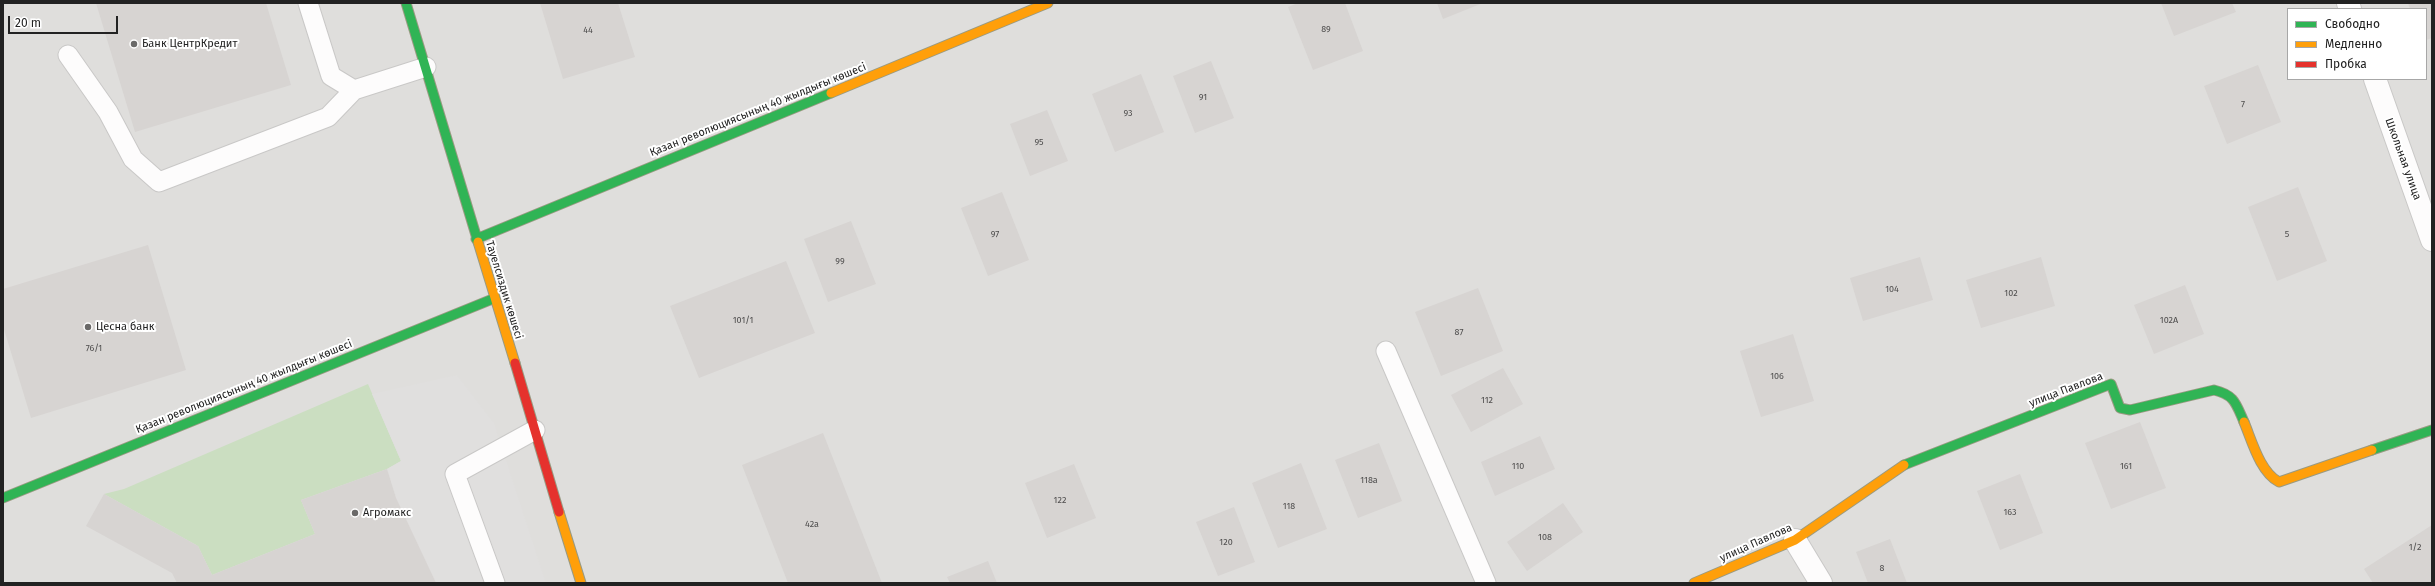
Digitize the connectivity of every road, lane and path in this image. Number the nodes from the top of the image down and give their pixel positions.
1 (308, 3) edge
2 (406, 3) edge
3 (1048, 3) edge
4 (68, 56) dead end
5 (426, 68) junction
6 (2375, 80) edge
7 (354, 90) junction
8 (476, 239) junction
9 (2432, 240) edge
10 (495, 298) junction
11 (1386, 351) dead end
12 (535, 430) junction
13 (2432, 430) edge
14 (3, 498) edge
15 (1794, 540) junction
16 (495, 583) edge
17 (581, 583) edge
18 (1486, 583) edge
19 (1694, 583) edge
20 (1821, 583) edge

1 - 7 lane
2 - 5 street, Тауелсиздик көшесі
3 - 8 street, Қазан революциясының 40 жылдығы көшесі
4 - 7 lane
5 - 7 lane
5 - 8 street, Тауелсиздик көшесі
6 - 9 street, Школьная улица
8 - 10 street, Тауелсиздик көшесі
10 - 12 street, Тауелсиздик көшесі
10 - 14 street, Қазан революциясының 40 жылдығы көшесі
11 - 18 lane
12 - 16 lane
12 - 17 street, Тауелсиздик көшесі
13 - 15 street, улица Павлова
15 - 19 street, улица Павлова
15 - 20 street

